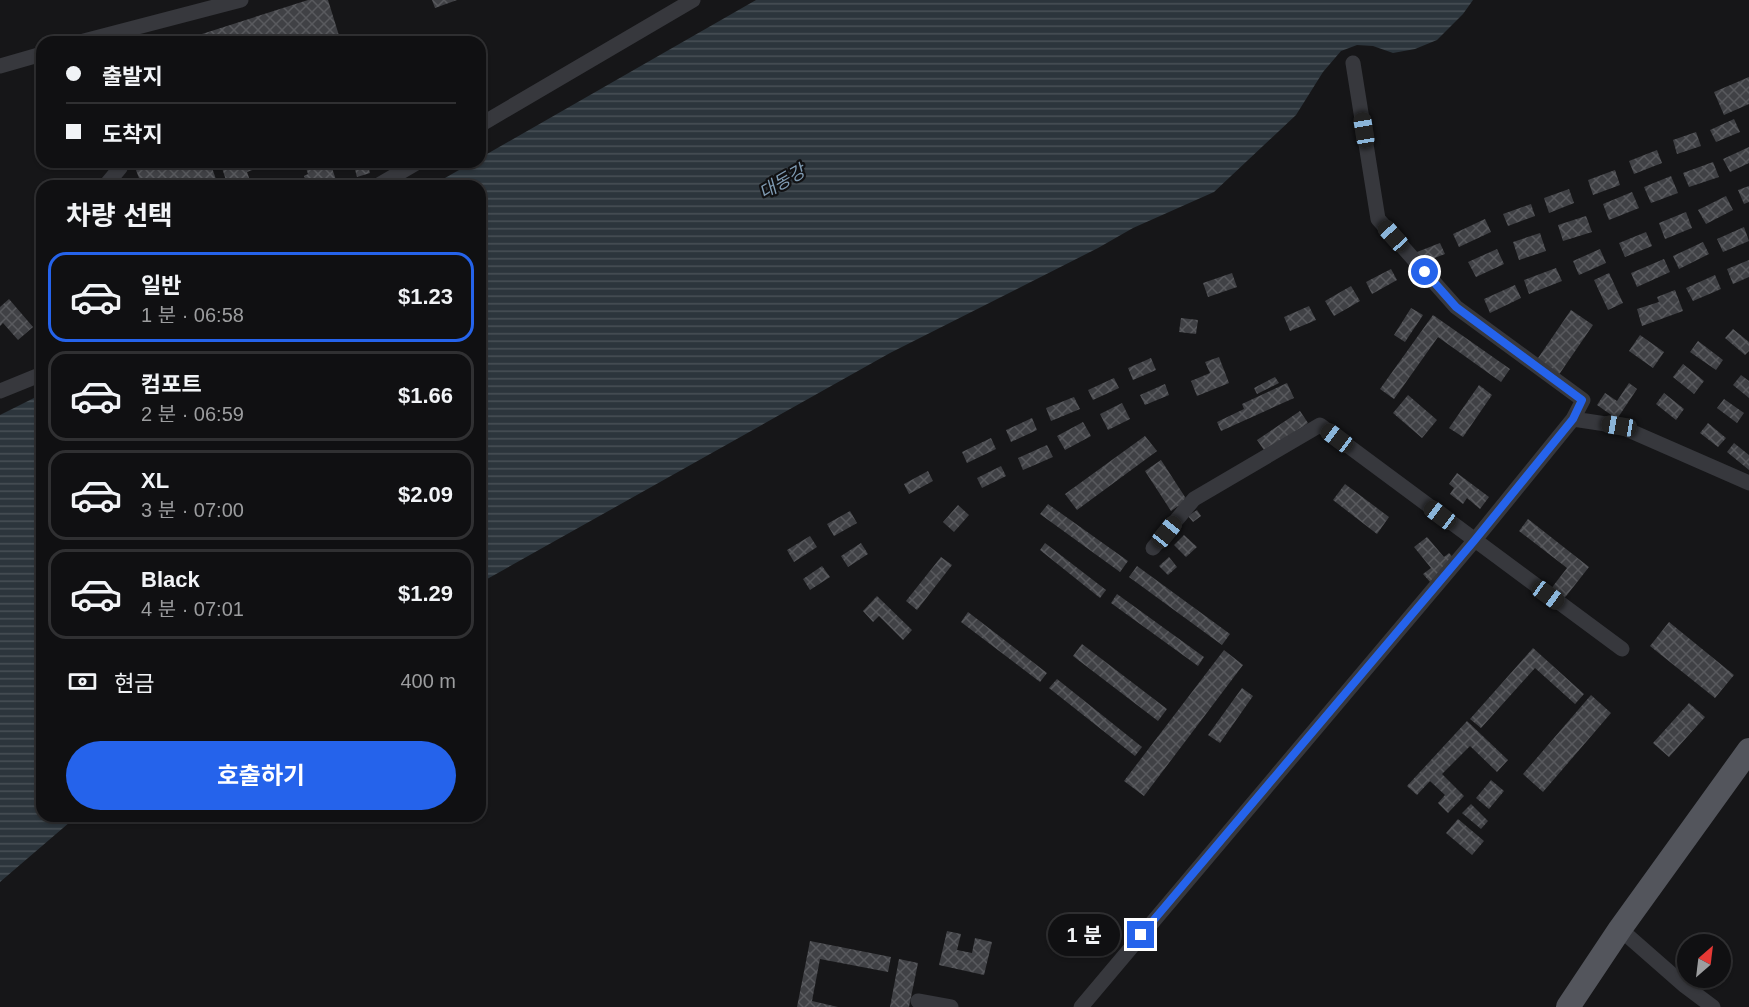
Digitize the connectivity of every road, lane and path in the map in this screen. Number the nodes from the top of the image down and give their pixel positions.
1 (241, 0) edge
2 (693, 0) edge
3 (102, 36) edge
4 (36, 56) edge
5 (19, 62) junction
6 (1353, 63) dead end
7 (0, 66) edge
8 (0, 72) edge
9 (486, 121) edge
10 (120, 168) edge
11 (407, 168) edge
12 (110, 180) edge
13 (387, 180) edge
14 (36, 376) edge
15 (0, 391) edge
16 (1573, 419) junction
17 (1749, 483) edge
18 (1474, 541) junction
19 (1154, 548) dead end
20 (1622, 649) dead end
21 (1749, 750) edge
22 (1620, 929) junction
23 (918, 1001) dead end
24 (951, 1007) edge
25 (1081, 1007) edge
26 (1568, 1007) edge
27 (1713, 1007) edge

1 - 3 street
2 - 9 street
4 - 5 street
5 - 7 street
5 - 8 street
6 - 16 street
10 - 12 street
11 - 13 street
14 - 15 street
16 - 17 street
16 - 18 street
18 - 19 street
18 - 20 street
18 - 25 street
21 - 22 main road
22 - 26 main road
22 - 27 street
23 - 24 street

